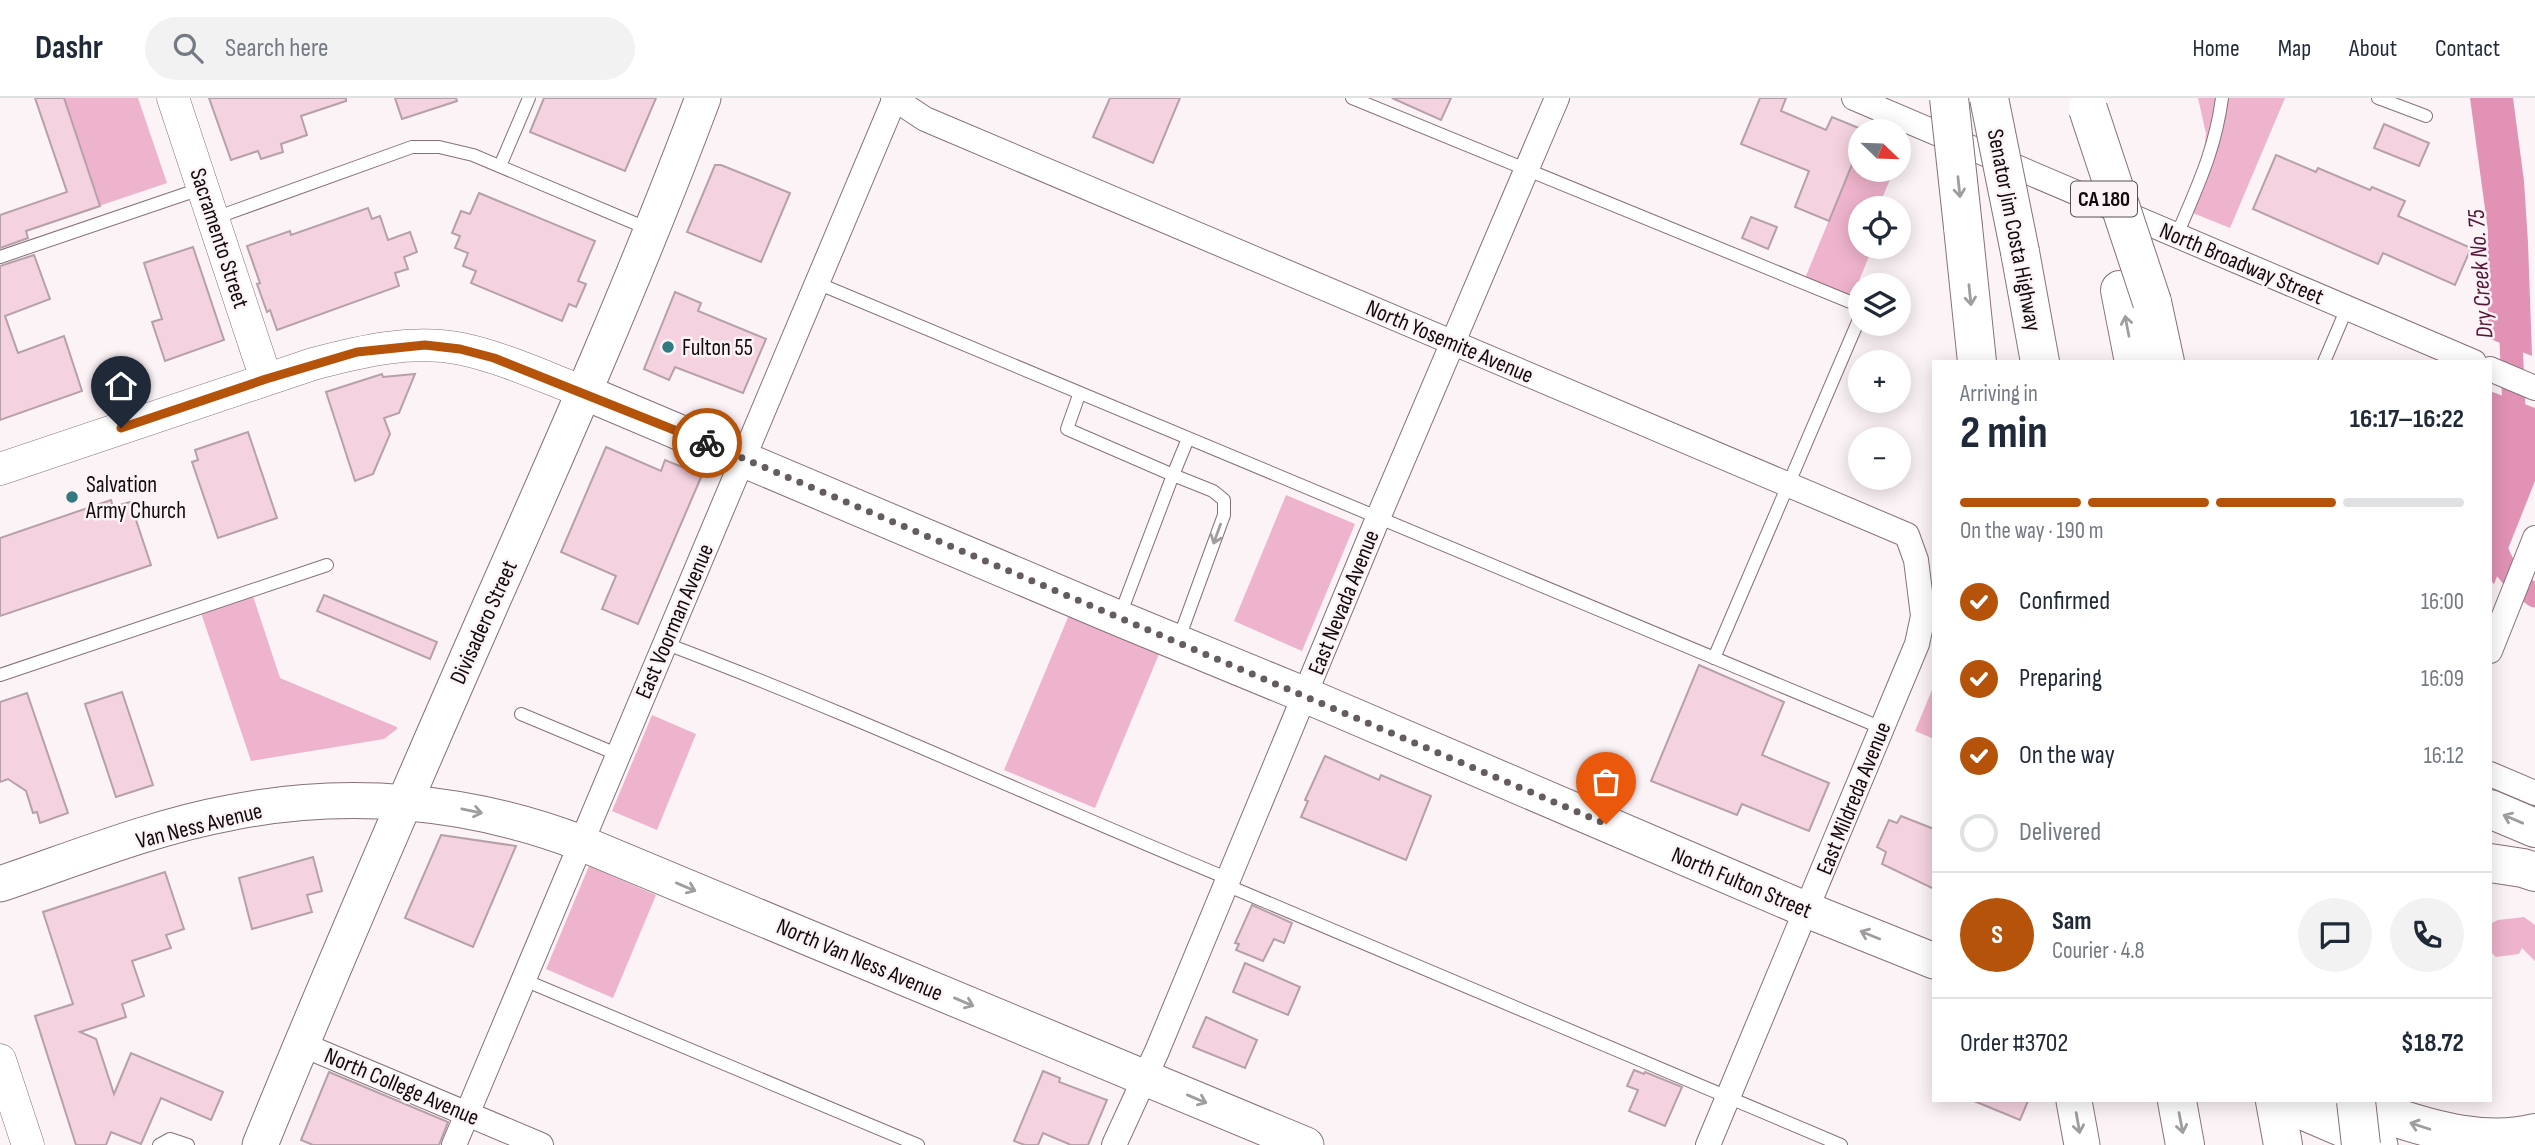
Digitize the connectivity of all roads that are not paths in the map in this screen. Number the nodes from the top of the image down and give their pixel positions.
1 (173, 98) edge
2 (529, 98) edge
3 (703, 98) edge
4 (894, 98) edge
5 (1352, 98) edge
6 (1557, 98) edge
7 (1854, 98) edge
8 (1949, 98) edge
9 (1989, 98) edge
10 (2221, 98) edge
11 (2378, 98) edge
12 (2087, 104) edge
13 (2426, 116) dead end
14 (500, 166) junction
15 (1527, 171) junction
16 (203, 188) junction
17 (213, 219) junction
18 (652, 230) junction
19 (2177, 235) junction
20 (0, 257) edge
21 (817, 283) junction
22 (2136, 296) junction
23 (1848, 301) edge
24 (2347, 308) junction
25 (1852, 336) edge
26 (1454, 343) junction
27 (1977, 360) edge
28 (2040, 360) edge
29 (2134, 360) edge
30 (2164, 360) edge
31 (2326, 360) edge
32 (2469, 360) edge
33 (2494, 371) edge
34 (266, 379) junction
35 (2533, 388) edge
36 (584, 392) junction
37 (1079, 395) junction
38 (1187, 440) junction
39 (742, 458) junction
40 (0, 469) edge
41 (1173, 475) junction
42 (1789, 484) junction
43 (1378, 518) junction
44 (2535, 538) edge
45 (327, 565) dead end
46 (2528, 565) edge
47 (1118, 618) junction
48 (664, 643) junction
49 (1177, 643) junction
50 (1917, 644) joint
51 (2492, 647) edge
52 (1714, 658) junction
53 (0, 675) edge
54 (1305, 695) junction
55 (521, 714) dead end
56 (1882, 728) junction
57 (618, 755) junction
58 (2492, 775) edge
59 (2535, 793) edge
60 (404, 802) junction
61 (2492, 810) edge
62 (2535, 828) edge
63 (580, 843) junction
64 (2492, 863) edge
65 (2535, 872) edge
66 (1227, 882) junction
67 (0, 884) edge
68 (1807, 910) junction
69 (1932, 960) edge
70 (524, 980) junction
71 (301, 1044) junction
72 (0, 1060) edge
73 (1145, 1077) junction
74 (5, 1093) edge
75 (1728, 1097) junction
76 (2074, 1102) edge
77 (2177, 1102) edge
78 (2276, 1102) edge
79 (2278, 1102) edge
80 (2335, 1102) edge
81 (2356, 1102) edge
82 (468, 1114) junction
83 (2535, 1133) edge
84 (28, 1145) edge
85 (159, 1145) edge
86 (188, 1145) edge
87 (260, 1145) edge
88 (454, 1145) edge
89 (541, 1145) edge
90 (918, 1145) edge
91 (1114, 1145) edge
92 (1307, 1145) edge
93 (1708, 1145) edge
94 (1841, 1145) edge
95 (2082, 1145) edge
96 (2185, 1145) edge
97 (2283, 1145) edge
98 (2361, 1145) edge
99 (2380, 1145) edge

1 - 16 street, Sacramento Street
2 - 14 lane
3 - 18 main road, Divisadero Street
4 - 21 street, East Voorman Avenue
4 - 26 street, North Yosemite Avenue
5 - 15 lane
6 - 15 street, East Nevada Avenue
7 - 19 street, North Broadway Street
8 -> 27 highway, bridge
9 - 28 highway, Senator Jim Costa Highway, bridge
10 - 19 lane
11 - 13 lane
12 - 22 highway, CA 180, bridge
14 - 17 lane
14 - 18 lane
15 - 23 lane
15 - 26 street, East Nevada Avenue
16 - 17 street, Sacramento Street
16 - 20 lane
17 - 34 street, Sacramento Street
18 - 36 main road, Divisadero Street
19 - 24 street, North Broadway Street
21 - 37 lane
21 - 39 street, East Voorman Avenue
29 -> 22 highway, CA 180
22 - 30 highway
24 - 31 lane
24 - 32 street, North Broadway Street
25 - 42 lane
26 - 42 street, North Yosemite Avenue
26 - 43 street, East Nevada Avenue
33 - 35 street
34 - 36 street
34 - 40 street
36 - 39 main road, North Fulton Street
36 - 60 main road, Divisadero Street
37 - 38 lane
37 - 41 lane
38 - 41 lane
38 - 43 lane
39 - 47 main road, North Fulton Street
39 - 48 street, East Voorman Avenue
41 - 47 lane
41 -> 49 lane
42 - 50 street, North Yosemite Avenue
42 - 52 lane
43 - 52 lane
43 - 54 street, East Nevada Avenue
44 - 46 street
45 - 53 lane
46 - 51 street
47 - 49 main road, North Fulton Street
48 - 57 street, East Voorman Avenue
48 - 66 lane
49 - 54 main road, North Fulton Street
50 - 56 street, East Mildreda Avenue
52 - 56 lane
54 - 66 street, East Nevada Avenue
54 - 68 main road, North Fulton Street
55 - 57 lane
56 - 68 street, East Mildreda Avenue
57 - 63 street, East Voorman Avenue
58 - 59 street
60 -> 63 main road, North Van Ness Avenue
60 - 67 main road, Van Ness Avenue
60 - 71 main road, Divisadero Street
62 -> 61 highway
63 - 70 street, East Voorman Avenue
63 -> 73 main road, North Van Ness Avenue
64 - 65 highway
66 - 73 street, East Nevada Avenue
66 - 75 lane
69 -> 68 main road, North Fulton Street
68 - 75 street, East Mildreda Avenue
70 - 82 street, East Voorman Avenue
70 - 90 lane
71 - 82 street, North College Avenue
71 - 87 main road, Divisadero Street
72 - 74 street
73 - 91 street, East Nevada Avenue
73 -> 92 main road, North Van Ness Avenue
74 - 84 street
75 - 93 street, East Mildreda Avenue
75 - 94 lane
76 -> 95 main road
77 -> 96 highway
78 - 97 highway
79 - 99 main road
83 -> 80 highway
81 - 98 highway, bridge
82 - 88 street, East Voorman Avenue
82 - 89 street, North College Avenue
85 - 86 lane

